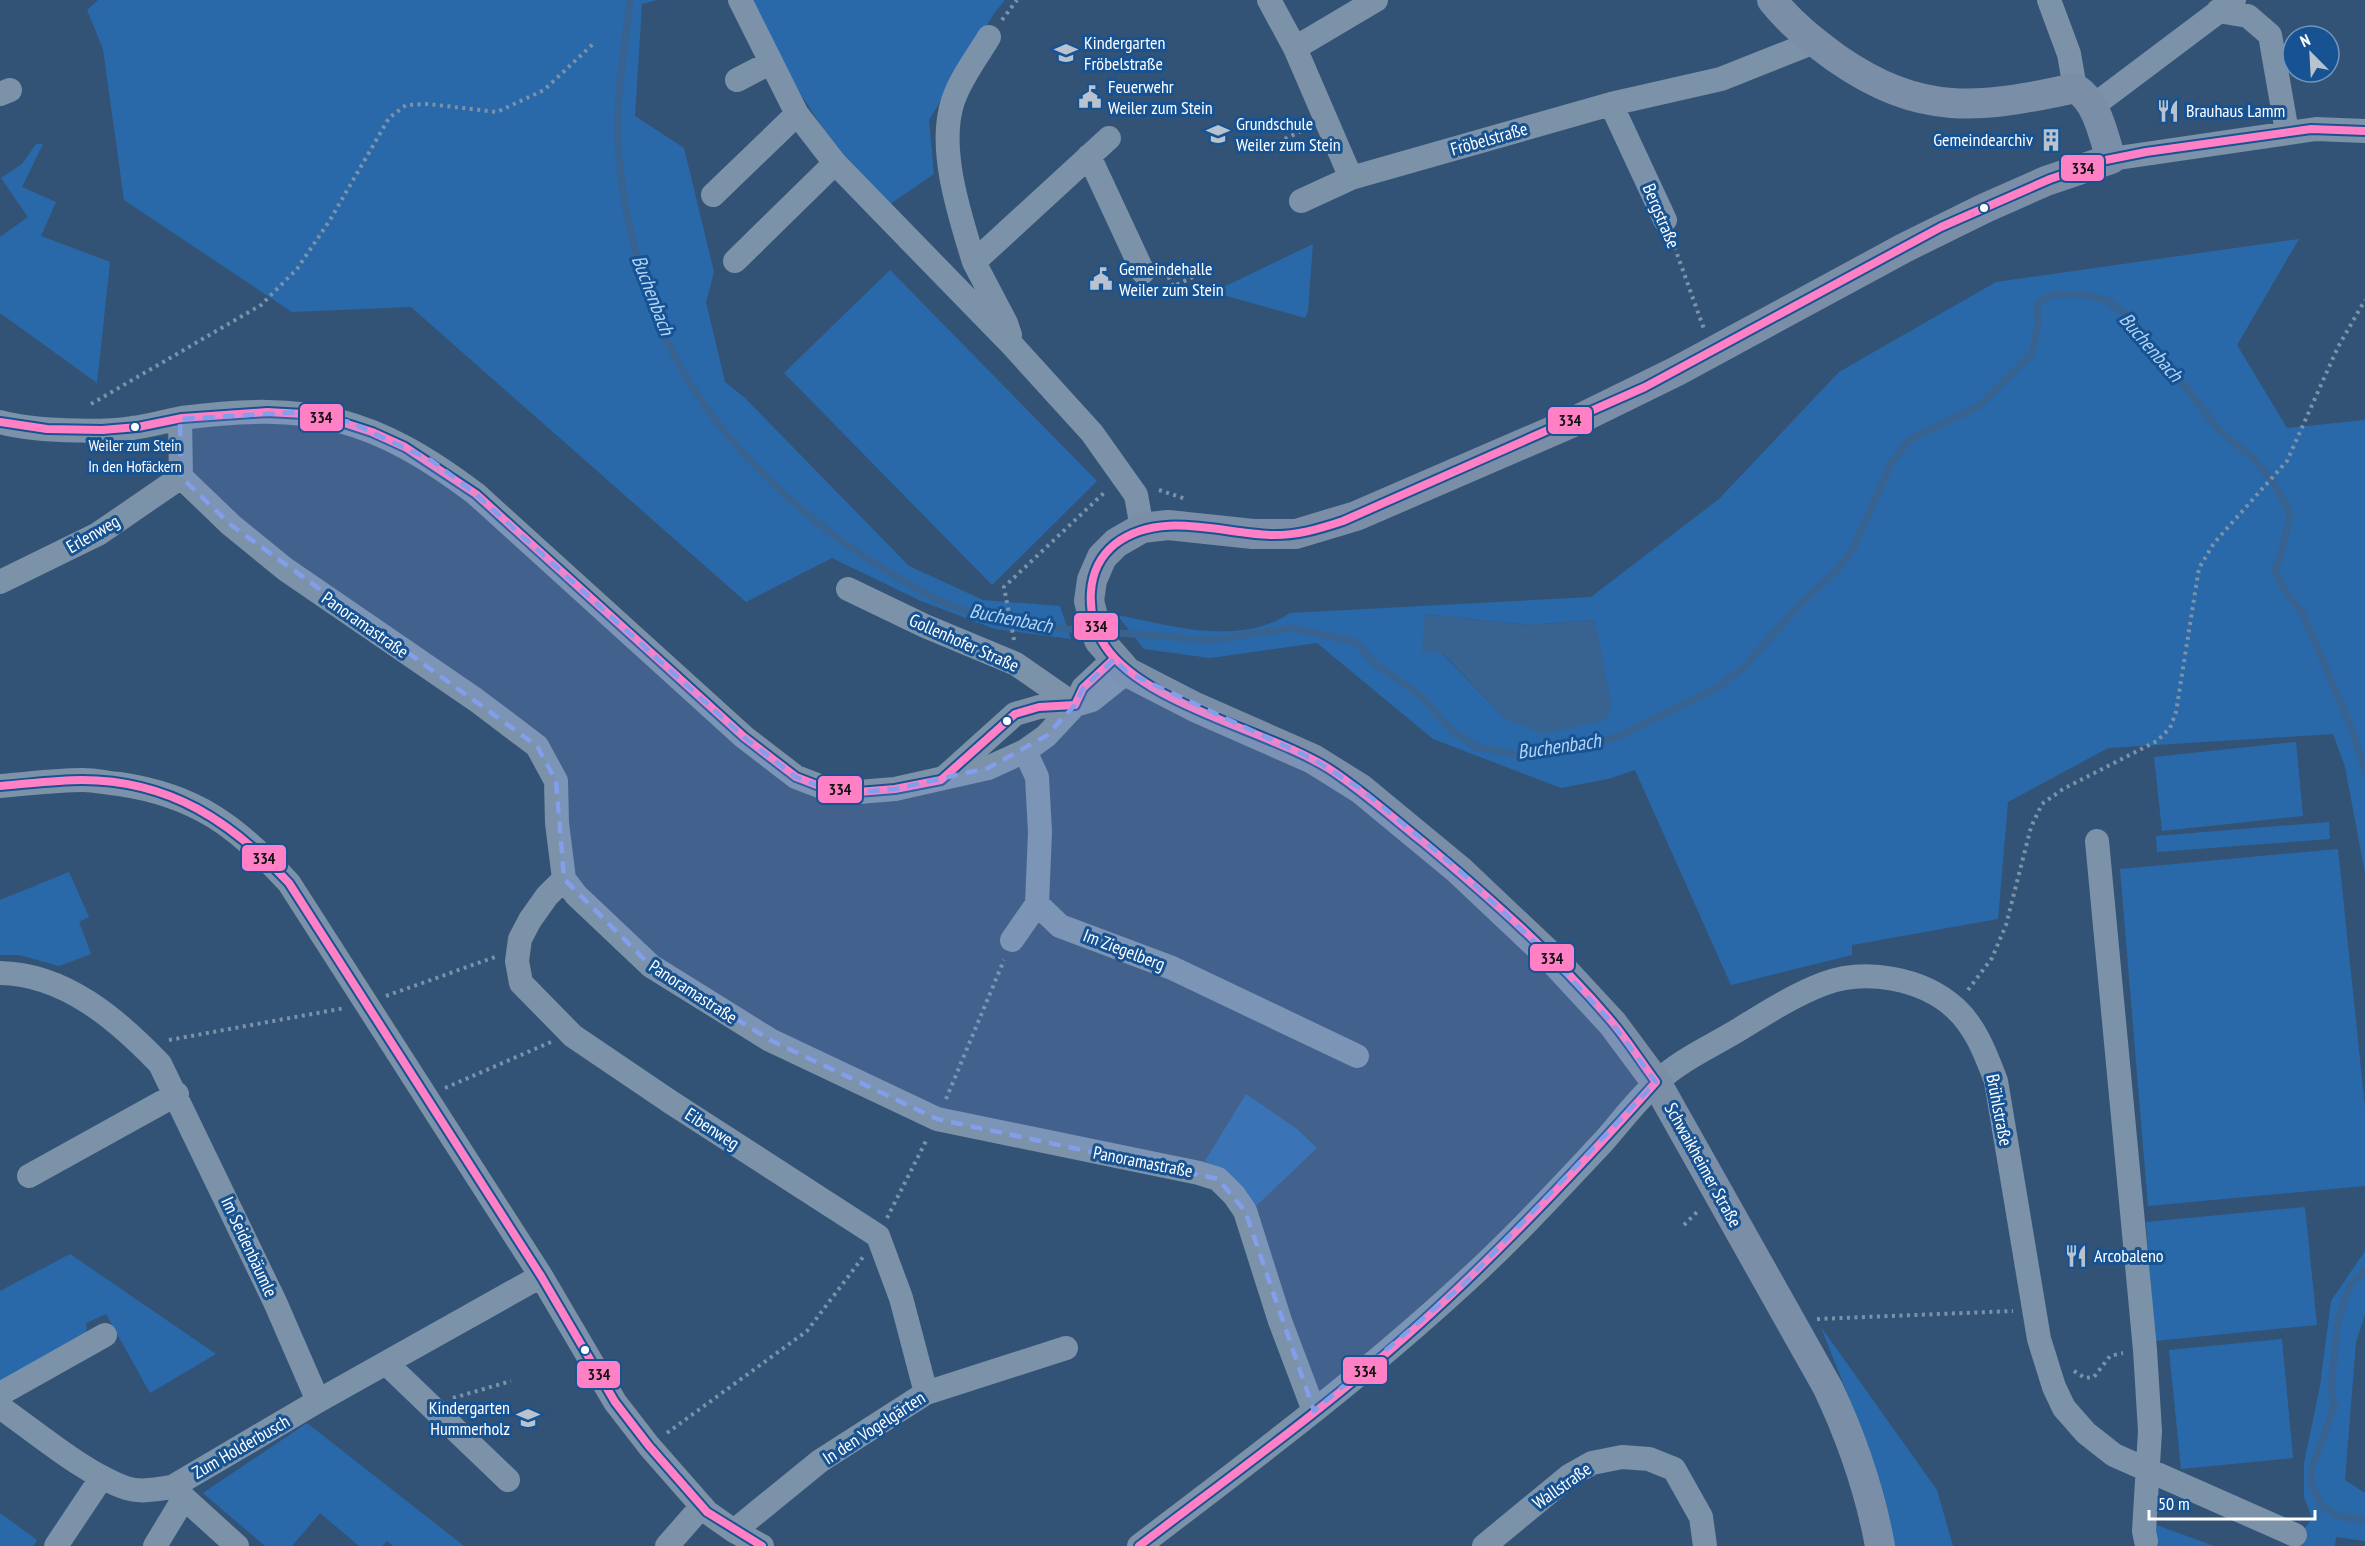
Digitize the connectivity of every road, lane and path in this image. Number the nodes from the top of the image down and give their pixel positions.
1 (740, 0) edge
2 (1269, 0) edge
3 (1376, 0) edge
4 (1772, 0) edge
5 (2049, 0) edge
6 (2226, 6) edge
7 (989, 37) dead end
8 (1814, 42) junction
9 (593, 44) dead end
10 (1295, 48) junction
11 (770, 63) junction
12 (737, 80) dead end
13 (2084, 97) junction
14 (1611, 104) junction
15 (797, 114) junction
16 (1326, 120) junction
17 (2365, 131) edge
18 (2287, 132) junction
19 (1109, 138) dead end
20 (1278, 142) dead end
21 (1089, 156) junction
22 (2111, 159) junction
23 (835, 163) junction
24 (1351, 178) junction
25 (713, 195) dead end
26 (1300, 201) dead end
27 (1665, 220) joint
28 (735, 261) dead end
29 (974, 262) junction
30 (1143, 272) dead end
31 (1203, 272) dead end
32 (1170, 288) dead end
33 (2365, 300) edge
34 (1705, 331) dead end
35 (1013, 346) junction
36 (91, 404) dead end
37 (180, 419) junction
38 (0, 422) edge
39 (182, 477) junction
40 (1155, 487) dead end
41 (1108, 488) dead end
42 (1192, 501) dead end
43 (1142, 528) junction
44 (0, 582) edge
45 (848, 590) dead end
46 (1016, 648) dead end
47 (1118, 662) junction
48 (1075, 705) junction
49 (1025, 751) junction
50 (941, 780) junction
51 (0, 786) edge
52 (2097, 841) dead end
53 (564, 879) junction
54 (1037, 904) junction
55 (1012, 939) joint
56 (519, 949) junction
57 (0, 973) edge
58 (365, 1004) junction
59 (1955, 1008) junction
60 (571, 1034) junction
61 (142, 1045) junction
62 (1357, 1056) dead end
63 (1656, 1082) junction
64 (177, 1094) junction
65 (425, 1097) junction
66 (937, 1119) junction
67 (29, 1176) dead end
68 (878, 1236) junction
69 (541, 1276) junction
70 (2035, 1310) junction
71 (1790, 1320) junction
72 (105, 1335) dead end
73 (1066, 1348) dead end
74 (2145, 1350) junction
75 (386, 1363) junction
76 (2070, 1369) dead end
77 (511, 1381) dead end
78 (926, 1393) junction
79 (0, 1394) edge
80 (318, 1401) junction
81 (429, 1405) junction
82 (0, 1407) edge
83 (1314, 1411) junction
84 (649, 1446) junction
85 (2146, 1471) junction
86 (102, 1477) junction
87 (508, 1480) dead end
88 (178, 1492) junction
89 (702, 1506) junction
90 (734, 1532) junction
91 (2295, 1535) dead end
92 (2146, 1541) dead end
93 (56, 1546) edge
94 (155, 1546) edge
95 (237, 1546) edge
96 (667, 1546) edge
97 (762, 1546) edge
98 (1139, 1546) edge
99 (1484, 1546) edge
100 (1706, 1546) edge
101 (1880, 1546) edge

1 - 11 street
2 - 10 street
3 - 10 street
4 - 8 main road
5 - 13 street
6 - 13 street
6 - 18 street
7 - 29 street
8 - 13 main road
8 - 14 street, Fröbelstraße
9 - 36 path
10 - 16 street
11 - 12 street
11 - 15 street
13 - 22 main road
14 - 24 street, Fröbelstraße
14 - 27 street, Bergstraße
15 - 23 street
15 - 25 street
16 - 20 path
16 - 24 street
17 - 18 street
18 - 22 street
19 - 21 street
21 - 29 street
21 - 30 street
22 - 43 main road
23 - 28 street
23 - 35 street
24 - 26 street, Fröbelstraße
27 - 34 path, Bergstraße
29 - 35 street
31 - 32 path
33 - 59 path
35 - 43 street
37 - 38 street
37 - 39 street
37 - 50 street
39 - 44 street, Erlenweg
39 - 53 street, Panoramastraße
40 - 42 path
41 - 46 path
43 - 47 main road
45 - 48 street, Gollenhofer Straße
47 - 48 street
47 - 63 main road, Schwaikheimer Straße
48 - 49 street
48 - 50 street
49 - 50 street
49 - 54 street
51 - 58 street
52 - 74 street
53 - 56 street, Eibenweg
53 - 66 street, Panoramastraße
54 - 55 street
54 - 62 street, Im Ziegelberg
55 - 66 path
56 - 58 path
56 - 60 street, Eibenweg
57 - 61 street, Im Seidenbäumle
58 - 61 path
58 - 65 street
59 - 63 street, Brühlstraße
59 - 70 street, Brühlstraße
60 - 65 path
60 - 68 street, Eibenweg
61 - 64 street, Im Seidenbäumle
63 - 71 main road, Schwaikheimer Straße
63 - 83 street, Brühlstraße
64 - 67 street
64 - 80 street, Im Seidenbäumle
65 - 69 street
66 - 68 path
66 - 83 street, Panoramastraße
68 - 78 street
68 - 84 path
69 - 75 street, Zum Holderbusch
69 - 84 street
70 - 71 path
70 - 85 street, Brühlstraße
71 - 101 main road, Schwaikheimer Straße
72 - 79 street
73 - 78 street, In den Vogelgärten
74 - 76 path
74 - 85 street
75 - 80 street, Zum Holderbusch
75 - 81 street
77 - 81 path
78 - 90 street, In den Vogelgärten
80 - 88 street, Zum Holderbusch
81 - 87 street
82 - 86 street
83 - 98 street, Brühlstraße
84 - 89 street
85 - 91 street, Brühlstraße
85 - 92 street
86 - 88 street
86 - 93 street
88 - 94 street
88 - 95 street, Zum Holderbusch
89 - 90 street
89 - 96 street
90 - 97 street
99 - 100 street, Wallstraße

